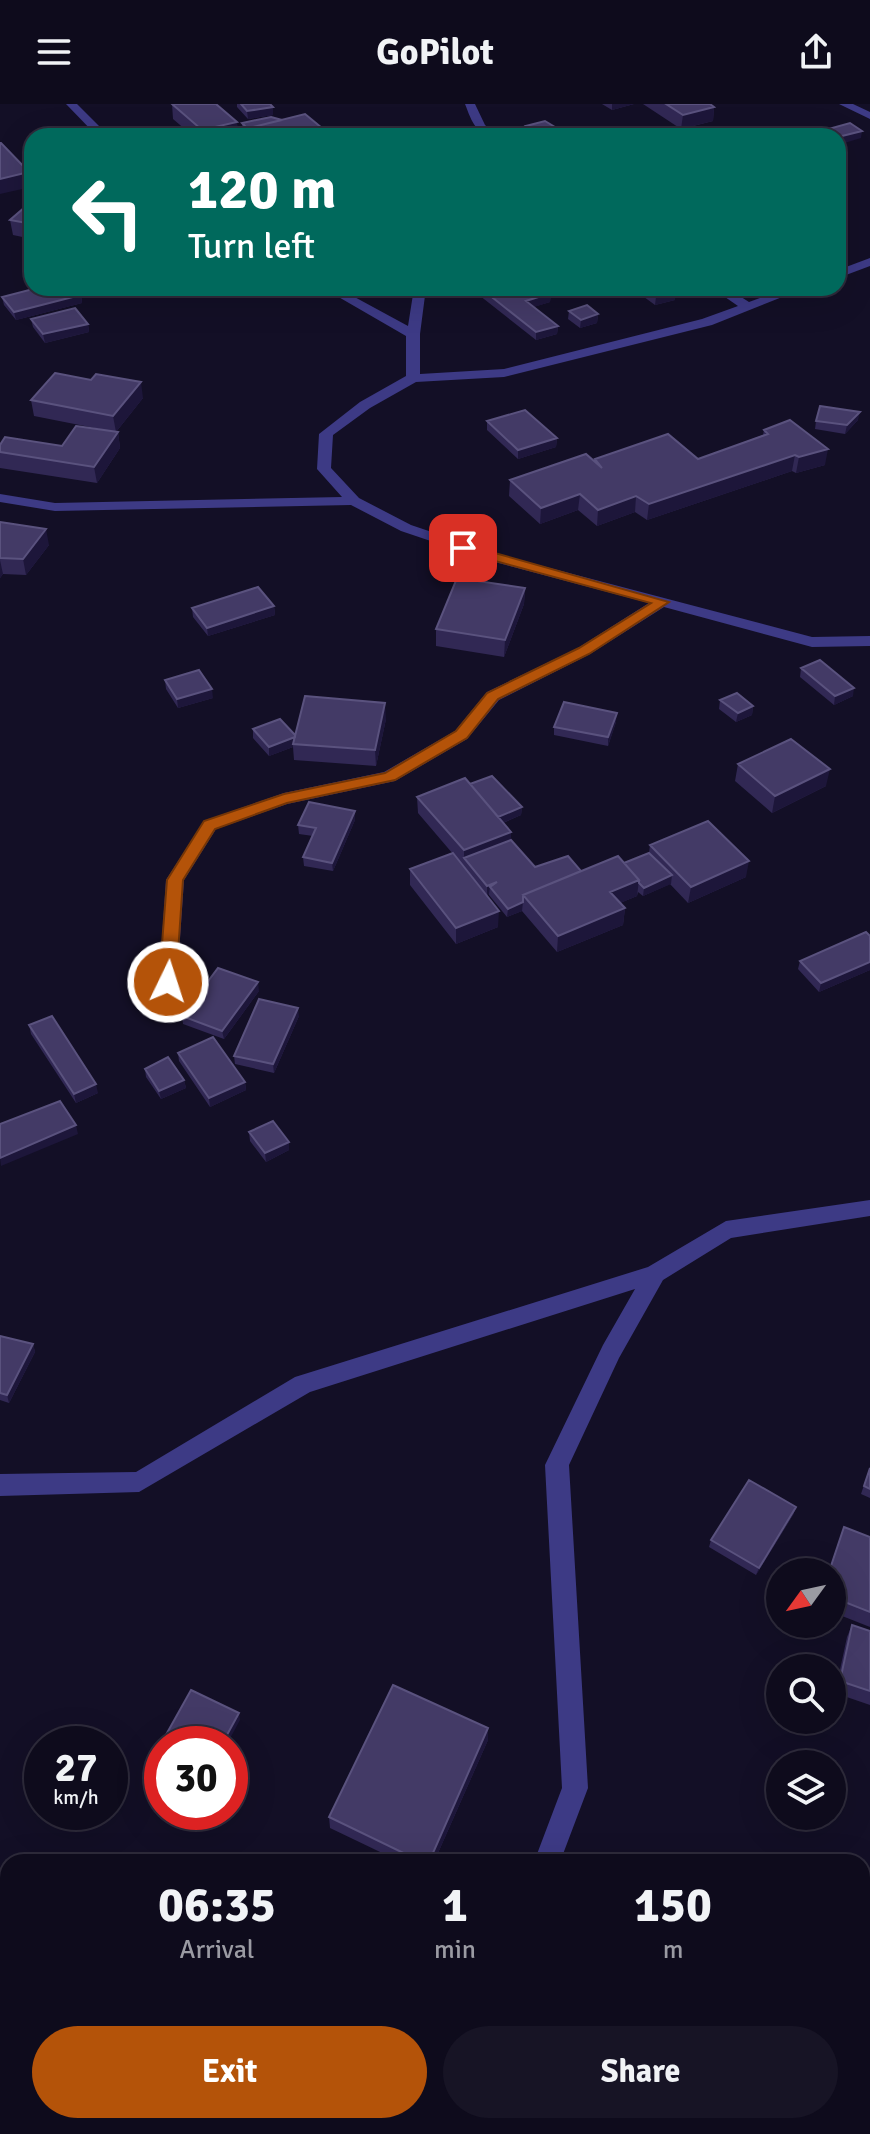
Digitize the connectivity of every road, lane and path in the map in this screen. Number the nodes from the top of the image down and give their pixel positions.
1 (71, 104) edge
2 (470, 104) edge
3 (844, 104) edge
4 (870, 116) edge
5 (95, 128) edge
6 (481, 128) edge
7 (870, 262) edge
8 (846, 271) edge
9 (344, 296) edge
10 (419, 296) edge
11 (731, 296) edge
12 (778, 296) edge
13 (748, 307) junction
14 (413, 334) junction
15 (413, 378) junction
16 (0, 498) edge
17 (354, 501) junction
18 (662, 602) junction
19 (870, 641) edge
20 (168, 982) dead end
21 (870, 1208) edge
22 (655, 1274) junction
23 (0, 1485) edge
24 (550, 1854) edge

1 - 5 street
2 - 6 street
3 - 4 street
7 - 8 street
9 - 14 street
10 - 14 street
11 - 13 street
12 - 13 street
13 - 15 street
14 - 15 street
15 - 17 street
16 - 17 street
17 - 18 street
18 - 19 street
18 - 20 street
21 - 22 street
22 - 23 street
22 - 24 street

